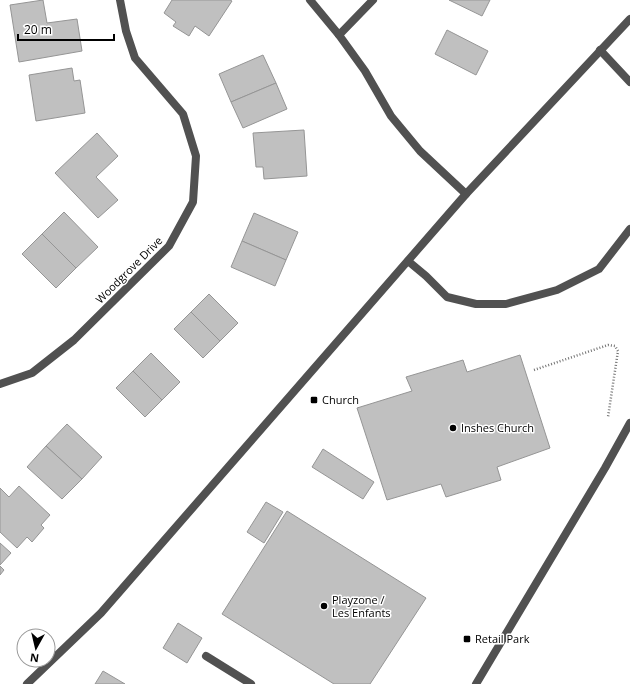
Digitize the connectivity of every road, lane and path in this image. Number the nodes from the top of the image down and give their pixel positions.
1 (120, 0) edge
2 (310, 0) edge
3 (373, 0) edge
4 (630, 19) edge
5 (339, 35) junction
6 (600, 50) junction
7 (630, 82) edge
8 (466, 194) junction
9 (630, 229) edge
10 (408, 261) junction
11 (534, 370) dead end
12 (0, 384) edge
13 (630, 424) edge
14 (622, 439) junction
15 (206, 656) dead end
16 (27, 684) edge
17 (251, 684) edge
18 (476, 684) edge

1 - 12 street, Woodgrove Drive
2 - 5 street
3 - 5 street
4 - 6 street
5 - 8 street
6 - 7 street
6 - 8 street
8 - 10 street
9 - 10 street
10 - 16 street
11 - 14 path
13 - 14 street
14 - 18 street
15 - 17 street

